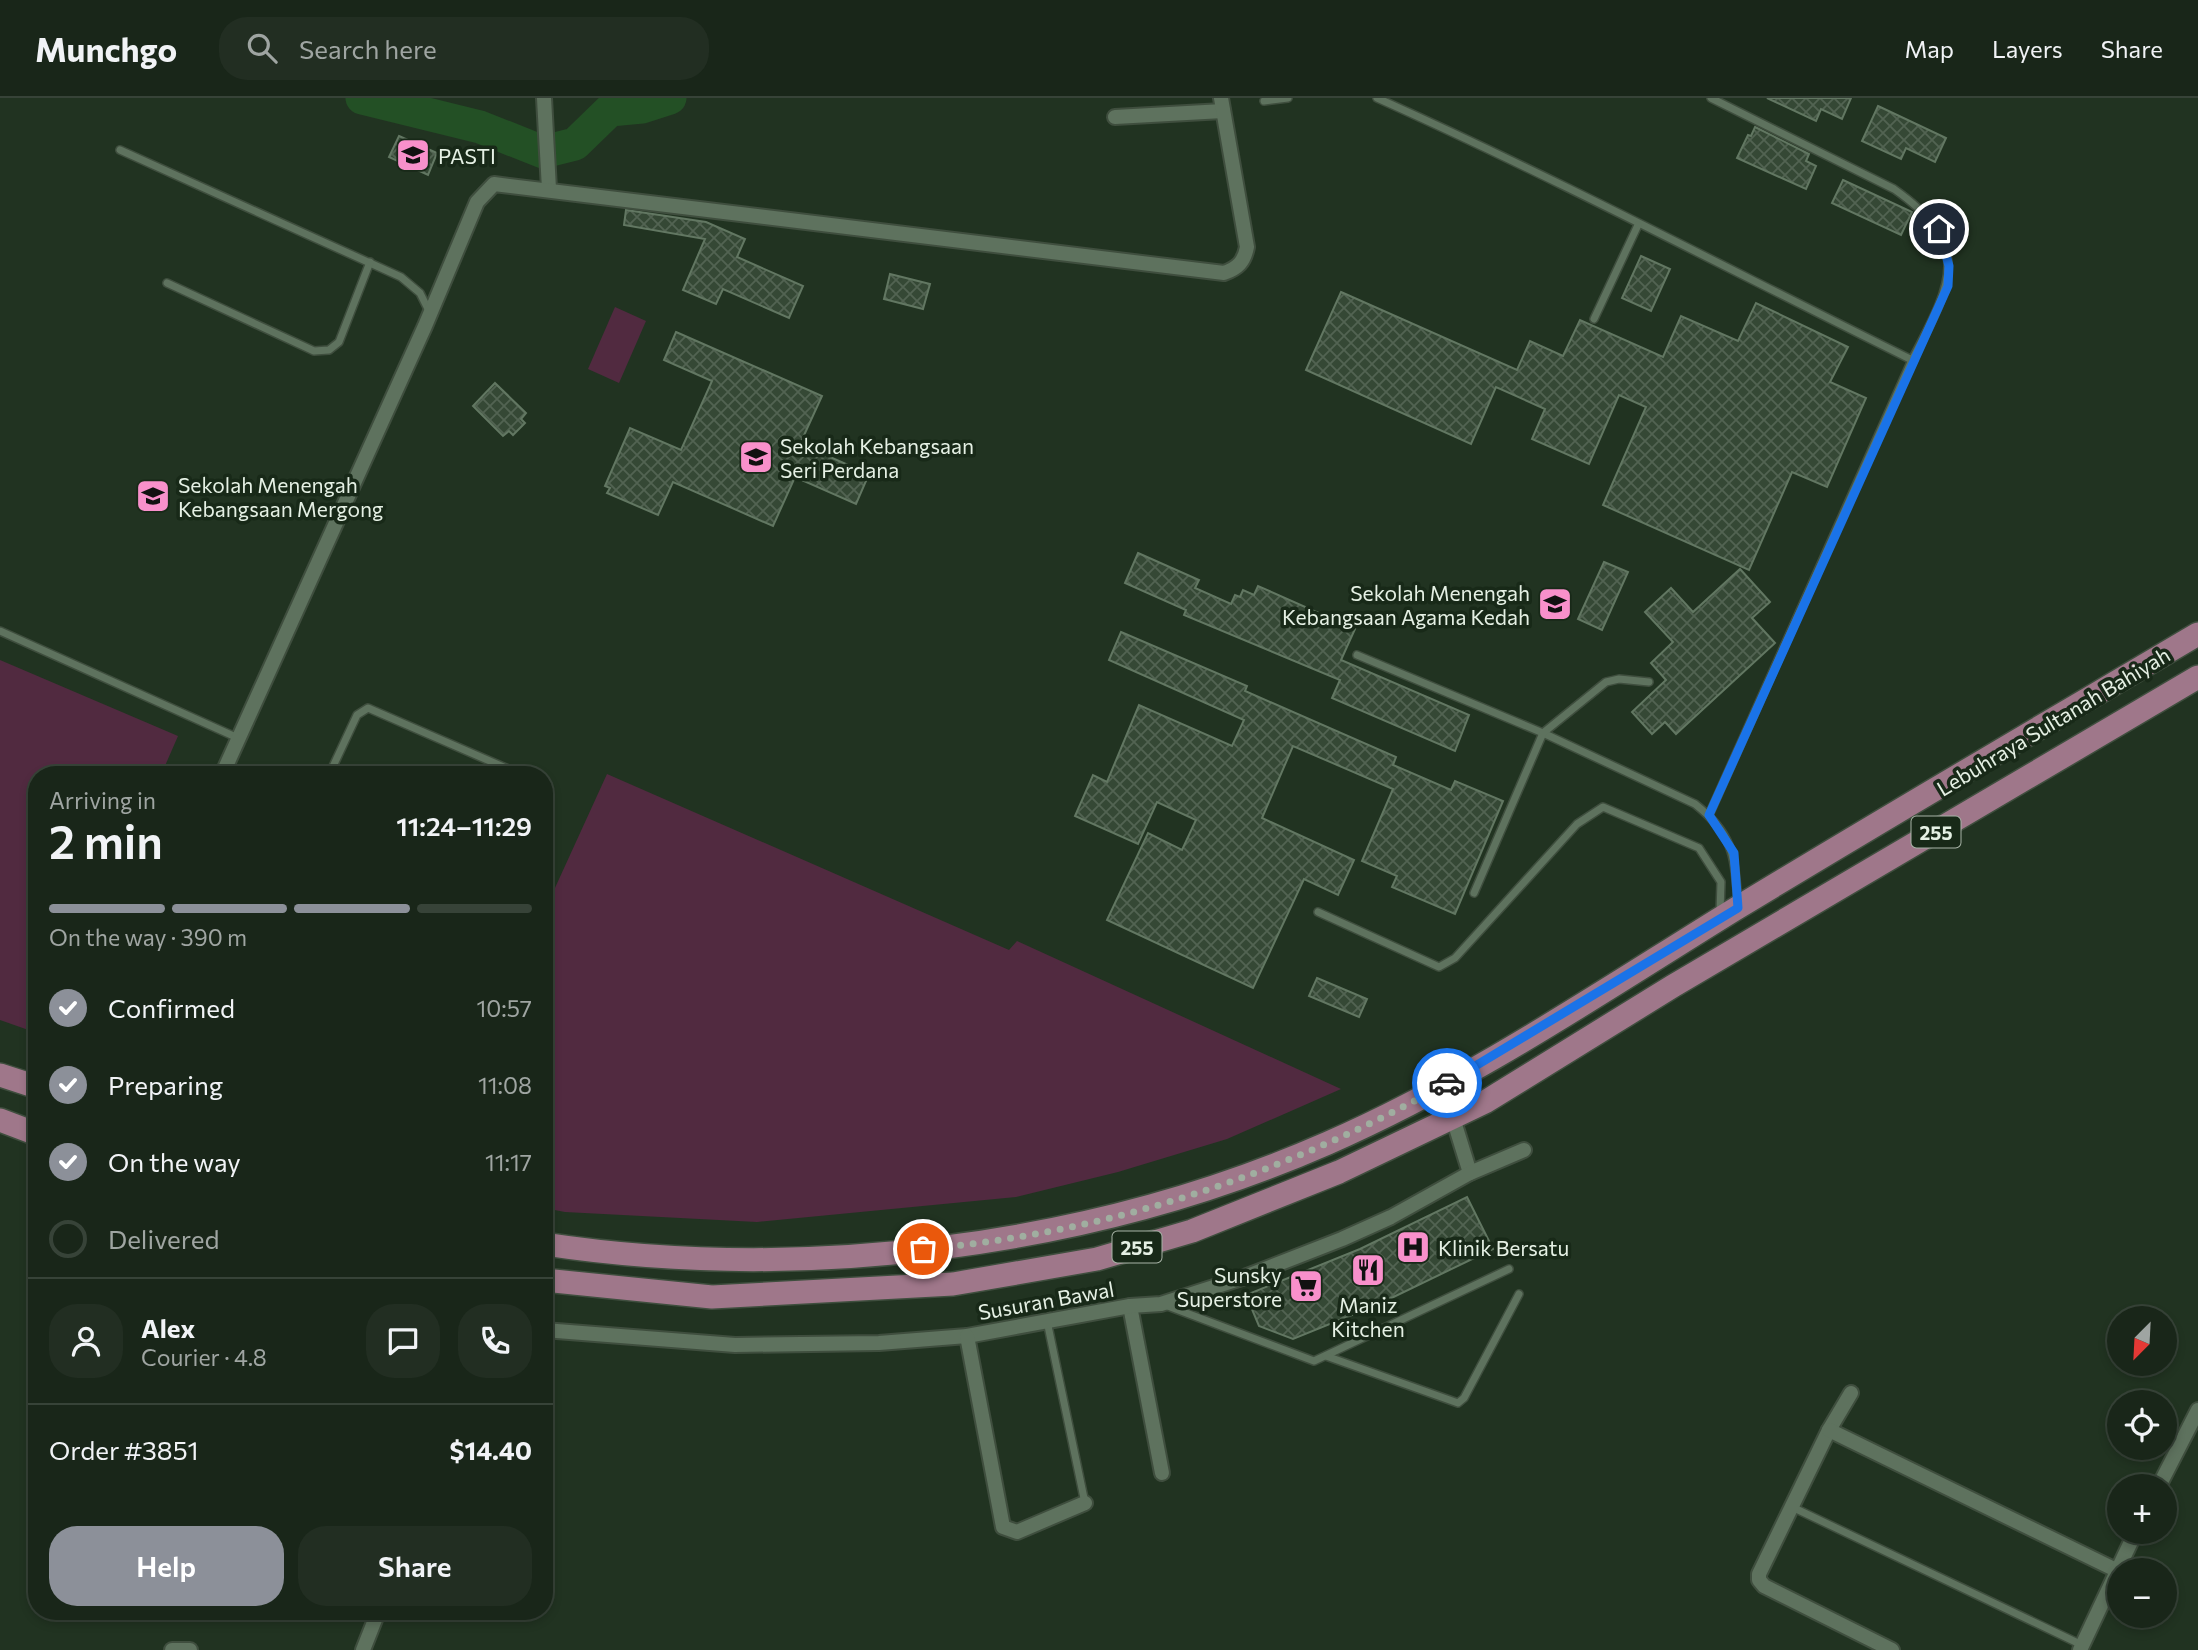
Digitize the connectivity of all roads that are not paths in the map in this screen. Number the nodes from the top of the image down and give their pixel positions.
1 (544, 98) edge
2 (1288, 98) edge
3 (1377, 98) edge
4 (1711, 98) edge
5 (1264, 101) dead end
6 (1222, 104) edge
7 (1115, 117) dead end
8 (120, 150) dead end
9 (549, 188) junction
10 (1638, 225) junction
11 (370, 262) junction
12 (167, 283) dead end
13 (430, 315) junction
14 (1594, 318) dead end
15 (1912, 360) junction
16 (0, 631) edge
17 (2198, 634) edge
18 (1357, 655) dead end
19 (2198, 677) edge
20 (1649, 682) dead end
21 (1543, 733) junction
22 (238, 738) junction
23 (226, 766) edge
24 (334, 766) edge
25 (501, 766) edge
26 (1709, 815) junction
27 (1474, 893) dead end
28 (1318, 912) dead end
29 (1729, 914) junction
30 (0, 1075) edge
31 (28, 1084) edge
32 (1454, 1118) junction
33 (0, 1120) edge
34 (28, 1131) edge
35 (1524, 1150) dead end
36 (1470, 1173) junction
37 (553, 1245) edge
38 (1509, 1269) dead end
39 (553, 1281) edge
40 (1519, 1294) dead end
41 (1161, 1304) junction
42 (1130, 1306) junction
43 (1047, 1321) junction
44 (553, 1331) edge
45 (967, 1336) junction
46 (1326, 1356) junction
47 (1851, 1393) dead end
48 (2198, 1410) edge
49 (1829, 1430) junction
50 (1162, 1473) dead end
51 (2165, 1474) edge
52 (1085, 1503) joint
53 (1791, 1507) junction
54 (2107, 1566) edge
55 (2107, 1590) edge
56 (375, 1620) edge
57 (2081, 1648) edge
58 (363, 1650) edge
59 (1892, 1650) edge

1 - 9 street
2 - 5 lane
3 - 10 lane
4 - 15 lane
6 - 7 street
6 - 9 street
8 - 11 lane
9 - 13 street
10 - 14 lane
10 - 15 lane
11 - 12 lane
11 - 13 lane
13 - 22 street
15 - 26 lane
16 - 22 lane
17 - 29 main road, Lebuhraya Sultanah Bahiyah / 255
18 - 21 lane
19 - 32 main road, Lebuhraya Sultanah Bahiyah / 255
20 - 21 lane
21 - 26 lane
21 - 27 lane
22 - 23 street
24 - 25 lane
26 - 29 lane
28 - 29 lane
29 - 37 main road, Lebuhraya Sultanah Bahiyah / 255
30 - 31 main road
32 - 36 street
32 - 39 main road, Lebuhraya Sultanah Bahiyah / 255
33 - 34 main road
35 - 36 street, Susuran Bawal
36 - 41 street, Susuran Bawal
38 - 46 lane
40 - 46 lane
41 - 42 street, Susuran Bawal
41 - 46 lane
42 - 43 street, Susuran Bawal
42 - 50 street
43 - 45 street, Susuran Bawal
43 - 52 lane
44 - 45 street, Susuran Bawal
45 - 52 street
47 - 49 street
48 - 51 street
49 - 53 street
49 - 54 street
53 - 57 lane
53 - 59 street
55 - 57 street
56 - 58 street

